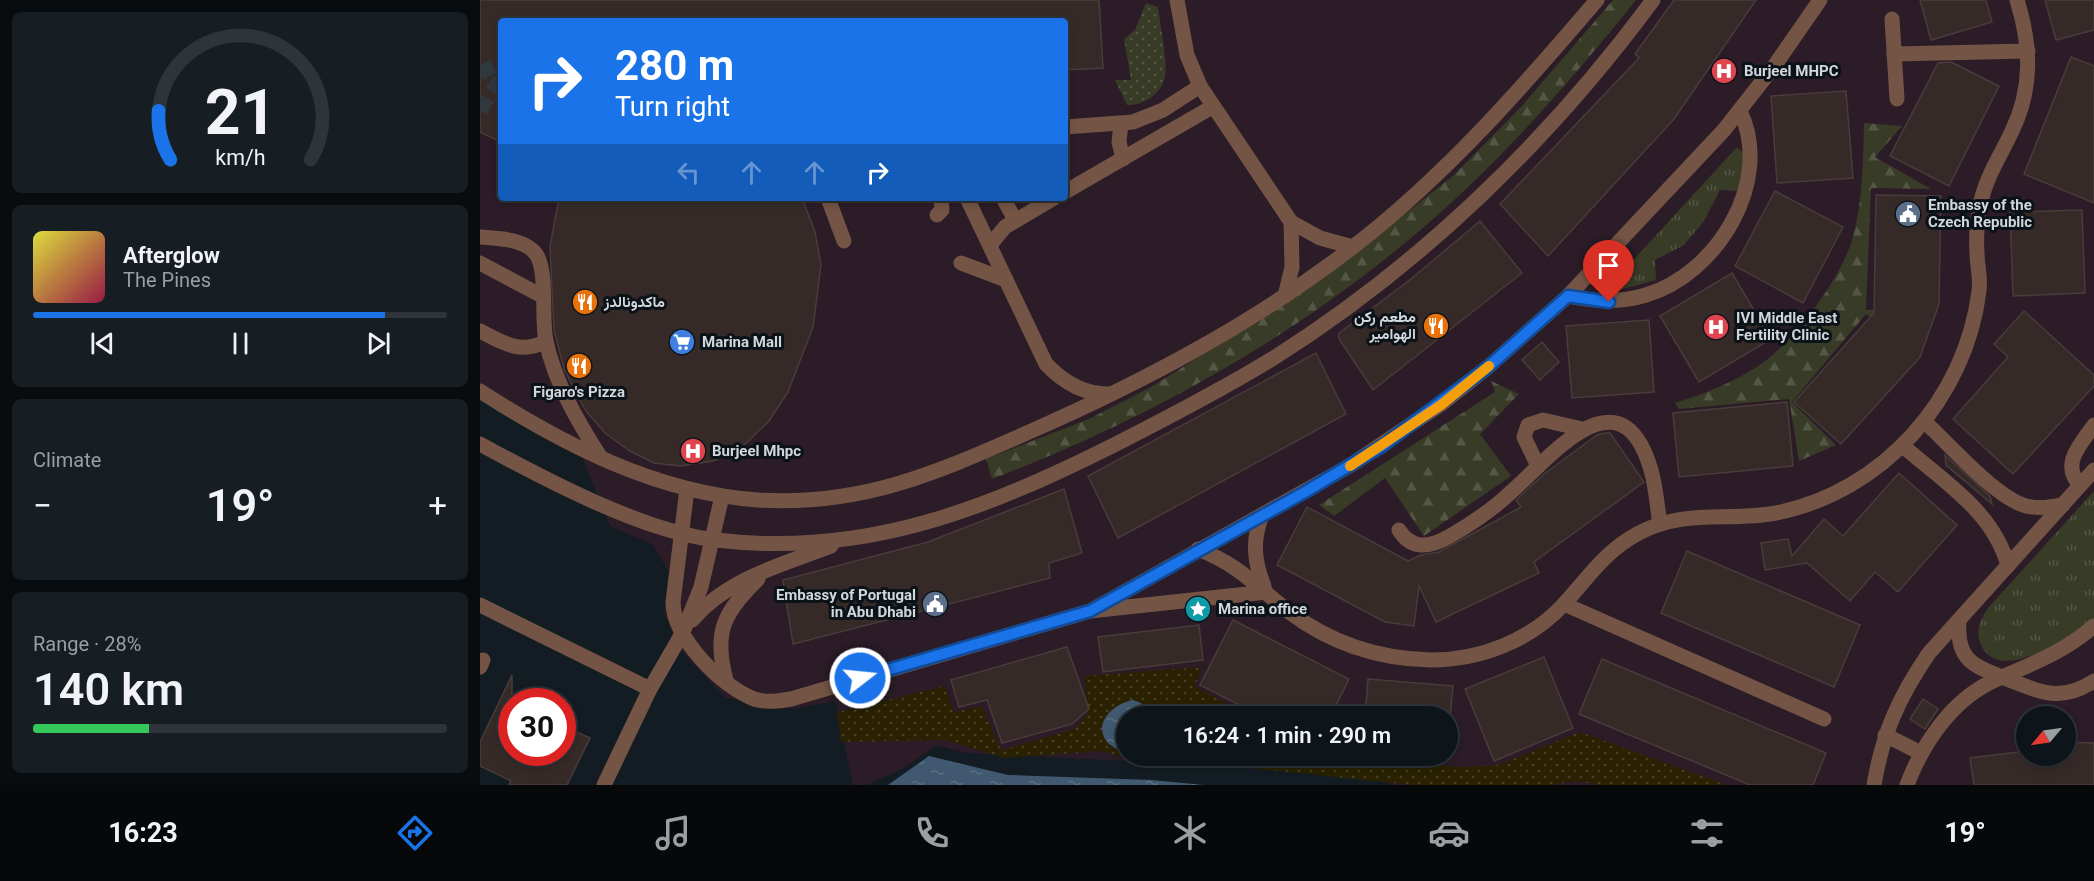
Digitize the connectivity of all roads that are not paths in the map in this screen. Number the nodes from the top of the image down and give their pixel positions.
1 (1597, 0) edge
2 (1653, 0) edge
3 (1820, 0) edge
4 (2017, 0) edge
5 (1176, 1) edge
6 (1892, 19) dead end
7 (2028, 51) junction
8 (1894, 54) junction
9 (1200, 86) junction
10 (1897, 99) dead end
11 (1212, 107) junction
12 (1740, 111) junction
13 (1121, 124) junction
14 (1068, 127) edge
15 (1123, 159) junction
16 (1068, 190) edge
17 (829, 201) edge
18 (941, 201) edge
19 (968, 201) edge
20 (1005, 201) edge
21 (1049, 201) edge
22 (937, 215) dead end
23 (1015, 220) junction
24 (1291, 222) junction
25 (480, 237) edge
26 (844, 241) dead end
27 (990, 245) junction
28 (1353, 247) junction
29 (480, 263) edge
30 (961, 263) dead end
31 (1006, 280) junction
32 (542, 296) junction
33 (1285, 296) junction
34 (1568, 296) junction
35 (480, 331) edge
36 (546, 341) junction
37 (480, 391) edge
38 (1117, 393) junction
39 (1925, 422) junction
40 (2094, 425) edge
41 (1582, 429) junction
42 (480, 444) edge
43 (1903, 447) junction
44 (601, 458) junction
45 (1538, 466) junction
46 (2094, 470) edge
47 (2080, 485) junction
48 (687, 489) junction
49 (722, 496) junction
50 (2063, 505) junction
51 (1262, 515) junction
52 (1660, 524) junction
53 (1399, 530) dead end
54 (682, 534) junction
55 (850, 539) junction
56 (713, 540) junction
57 (1198, 549) junction
58 (2008, 566) junction
59 (768, 569) junction
60 (1266, 592) junction
61 (1564, 604) junction
62 (480, 606) edge
63 (1090, 611) junction
64 (1959, 621) junction
65 (2094, 626) edge
66 (683, 632) junction
67 (2004, 677) junction
68 (726, 680) junction
69 (2094, 681) edge
70 (650, 689) junction
71 (1824, 719) dead end
72 (1885, 735) junction
73 (1921, 753) junction
74 (604, 785) edge
75 (1874, 785) edge
76 (1907, 785) edge

1 - 28 street
2 - 55 street
3 - 12 street
4 - 7 street
5 - 9 street
6 - 8 street
7 - 8 street
7 - 39 street
8 - 10 street
9 - 11 street
9 - 13 street
11 - 15 street
11 - 24 street
12 - 34 street
12 - 34 street
13 - 14 street
13 - 15 street
15 - 16 street
17 - 26 street
18 - 22 street
19 - 27 street
20 - 23 street
21 - 23 street
23 - 27 street
24 - 28 street
24 - 33 street
25 - 32 street
27 - 31 street
28 - 33 street
29 - 32 street
30 - 31 street
31 - 38 street
32 - 36 street
33 - 38 street
34 - 51 street
35 - 36 street
36 - 44 street
37 - 44 street
38 - 49 street
39 - 43 street
39 - 50 street
40 - 47 street
41 - 45 street
41 - 45 street
41 - 52 street
42 - 54 street
43 - 52 street
43 - 58 street
44 - 48 street
45 - 53 street
46 - 47 street
47 - 50 street
48 - 49 street
48 - 54 street
49 - 56 street
50 - 58 street
51 - 57 street
51 - 60 street
52 - 61 street
54 - 56 street
54 - 66 street
55 - 56 street
55 - 59 street
56 - 66 street
57 - 60 street
57 - 63 street
58 - 64 street
59 - 66 street
59 - 68 street
60 - 61 street
60 - 63 street
61 - 71 street
62 - 70 street
63 - 68 street
64 - 67 street
64 - 72 street
65 - 67 street
66 - 68 street
66 - 70 street
67 - 69 street
67 - 73 street
70 - 74 street
72 - 73 street
72 - 75 street
73 - 76 street

